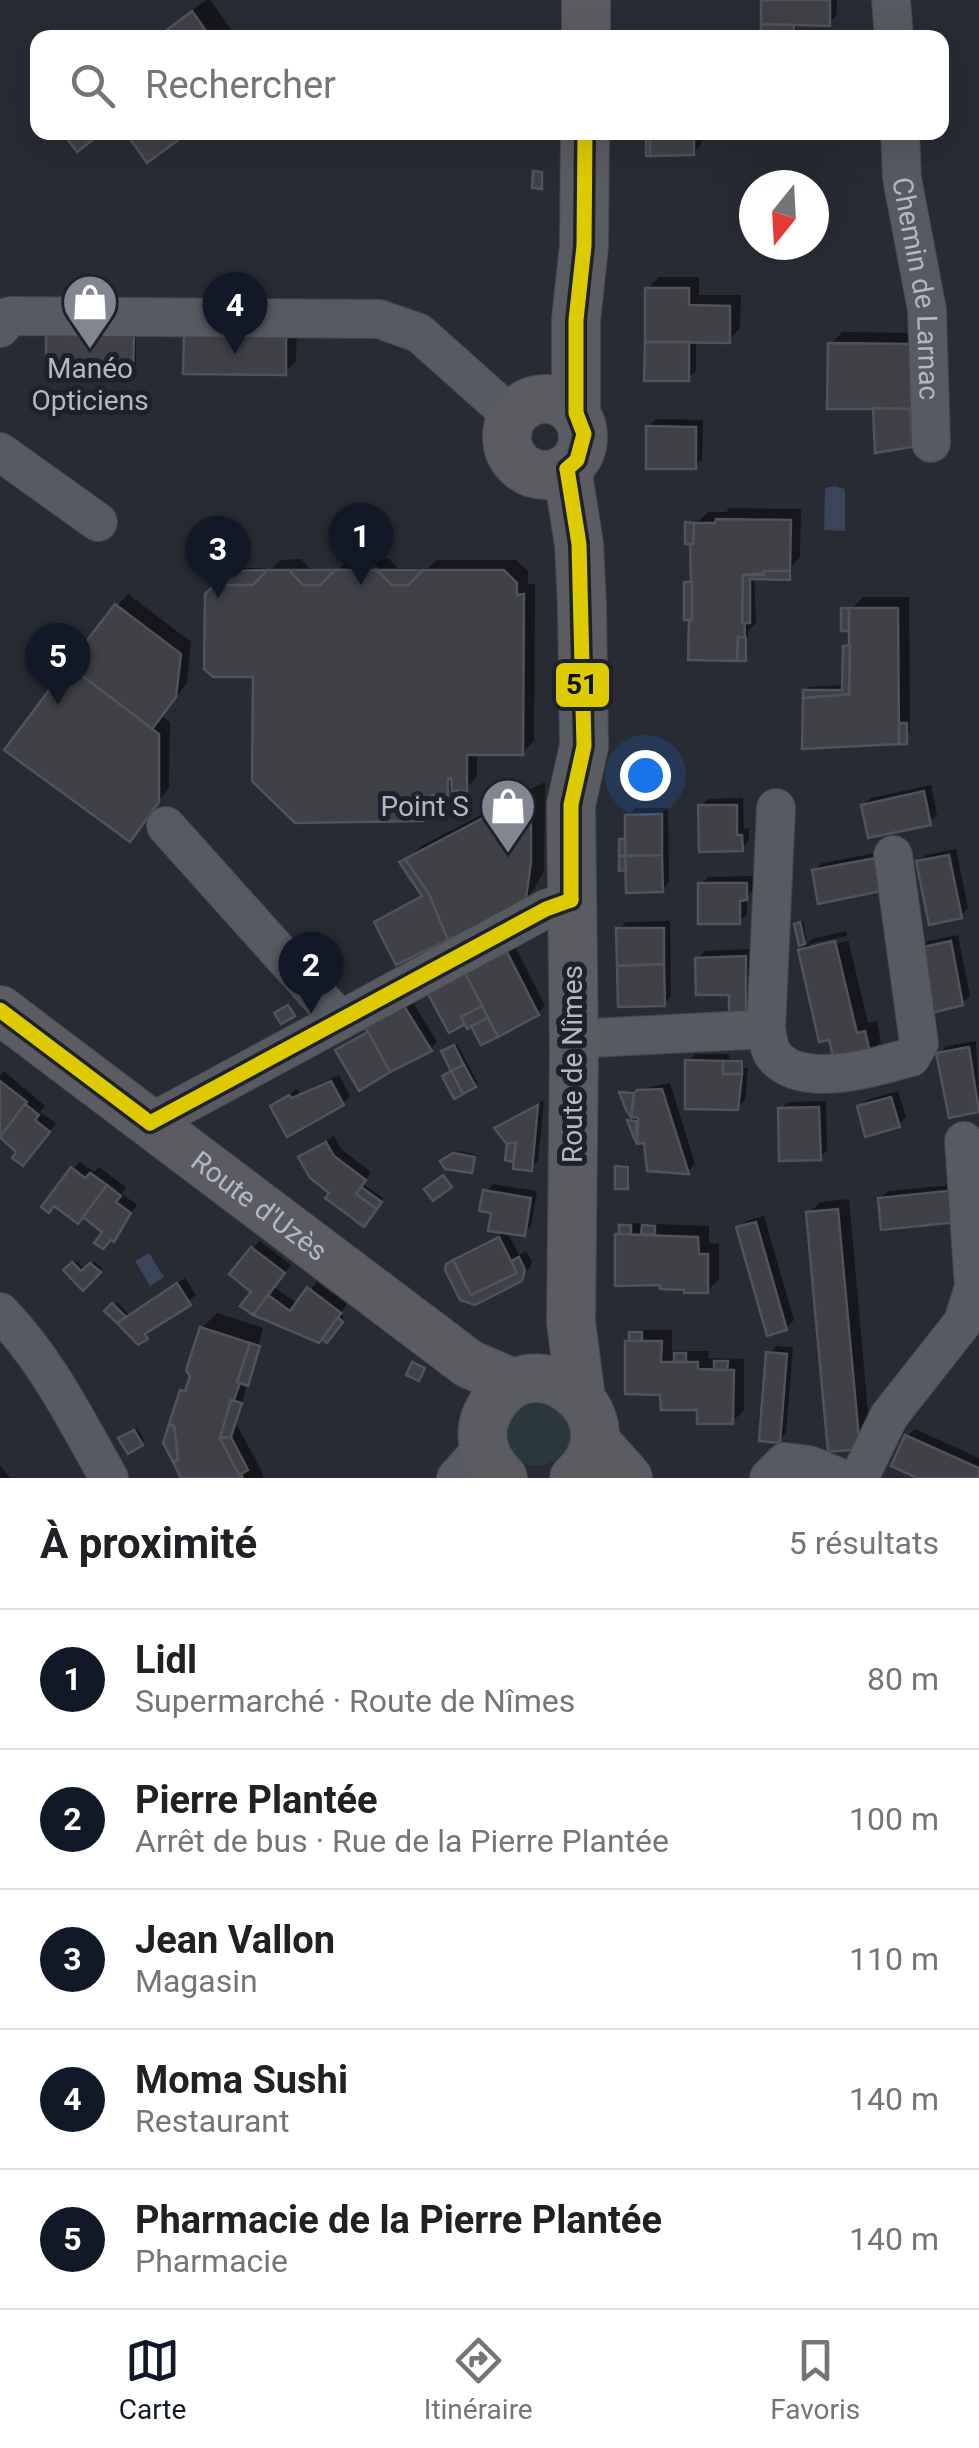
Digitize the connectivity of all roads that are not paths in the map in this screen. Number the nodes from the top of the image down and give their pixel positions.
1 (564, 0) edge
2 (586, 0) edge
3 (891, 0) edge
4 (564, 30) edge
5 (586, 30) edge
6 (893, 30) edge
7 (563, 140) edge
8 (585, 140) edge
9 (900, 140) edge
10 (0, 328) edge
11 (576, 340) junction
12 (546, 409) junction
13 (931, 444) dead end
14 (3, 460) edge
15 (552, 472) junction
16 (98, 522) dead end
17 (776, 808) dead end
18 (166, 826) dead end
19 (893, 855) dead end
20 (571, 900) junction
21 (0, 1010) edge
22 (340, 1020) junction
23 (766, 1029) junction
24 (572, 1039) junction
25 (150, 1122) junction
26 (964, 1141) dead end
27 (0, 1312) edge
28 (571, 1322) junction
29 (470, 1364) junction
30 (525, 1380) junction
31 (583, 1440) edge
32 (488, 1463) edge
33 (109, 1478) edge
34 (628, 1478) edge
35 (769, 1478) edge
36 (841, 1478) edge
37 (859, 1478) edge

1 - 4 main road
2 - 5 main road
3 - 6 street
7 - 11 main road
8 - 11 main road
9 - 13 street, Chemin de Larnac
10 - 12 street
11 - 12 main road
12 - 15 main road
12 - 15 main road
14 - 16 street
15 - 20 main road, Route de Nîmes
17 - 23 street
18 - 22 street
19 - 23 street
20 - 22 street
20 - 24 main road, Route de Nîmes
21 - 25 main road, Route d'Uzès
22 - 25 street
23 - 24 street
24 - 28 main road, Route de Nîmes
25 - 29 main road, Route d'Uzès
26 - 37 street
27 - 33 street
28 - 30 main road
28 - 31 main road, Route de Nîmes
29 - 30 main road, Route d'Uzès
29 - 32 main road
30 - 31 main road, Route d'Uzès
30 - 32 main road
31 - 34 main road
35 - 36 street

